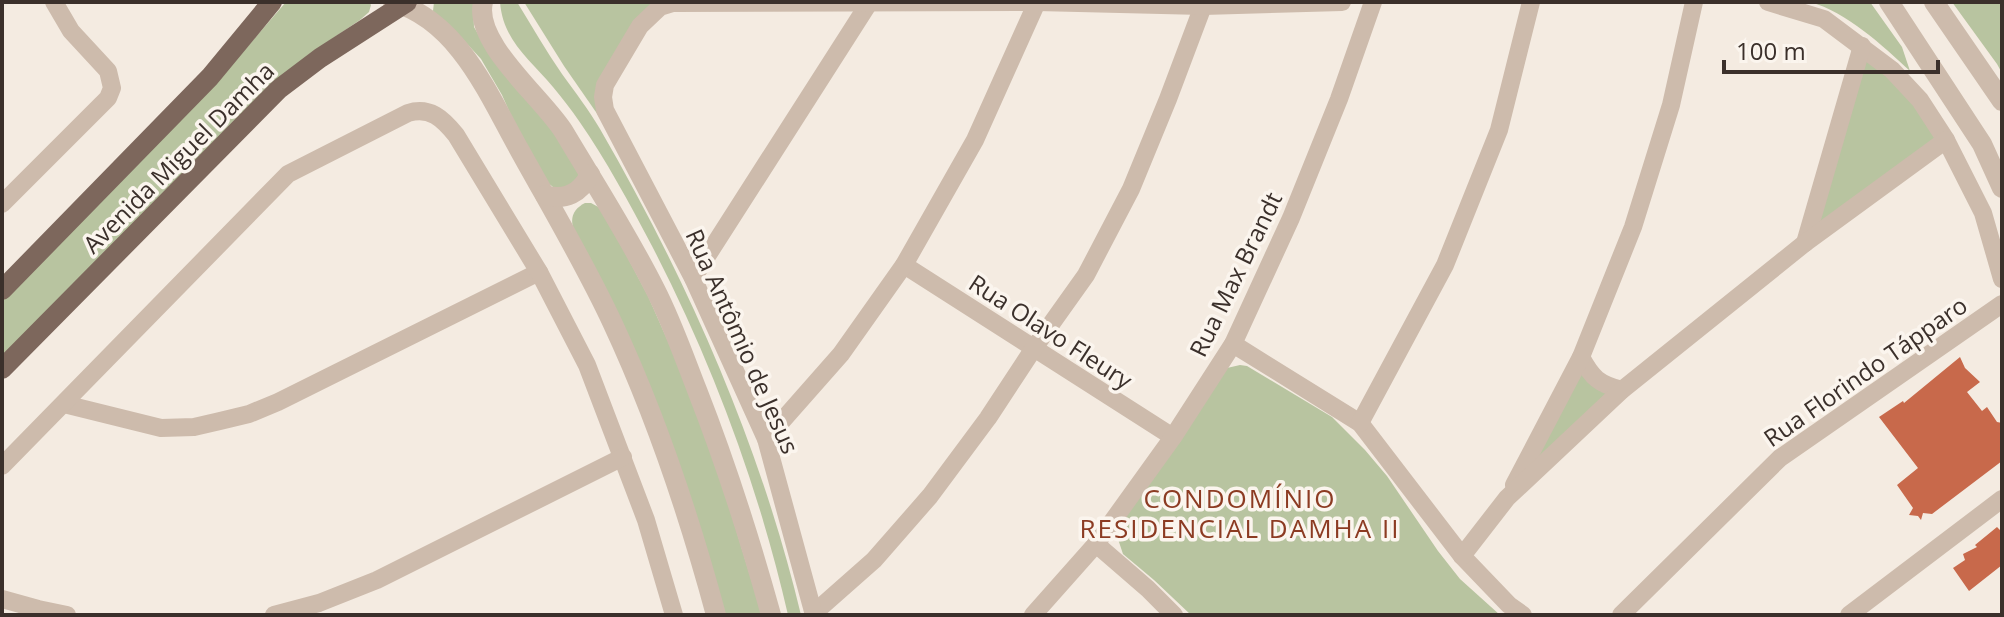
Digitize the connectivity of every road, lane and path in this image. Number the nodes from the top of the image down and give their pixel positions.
1 (54, 2) edge
2 (272, 2) edge
3 (483, 2) edge
4 (1037, 2) edge
5 (1342, 2) edge
6 (1373, 2) edge
7 (1531, 2) edge
8 (1694, 2) edge
9 (1768, 2) edge
10 (1889, 2) edge
11 (1934, 2) edge
12 (400, 3) edge
13 (869, 3) edge
14 (1203, 6) junction
15 (1862, 46) junction
16 (2002, 101) edge
17 (1946, 140) junction
18 (590, 174) junction
19 (2002, 188) edge
20 (5, 194) edge
21 (545, 195) junction
22 (603, 197) junction
23 (559, 220) junction
24 (1805, 243) junction
25 (904, 265) junction
26 (539, 272) junction
27 (693, 278) junction
28 (2002, 279) edge
29 (2, 290) edge
30 (2002, 304) edge
31 (1233, 344) junction
32 (1034, 348) junction
33 (1581, 357) junction
34 (2, 369) edge
35 (1622, 390) junction
36 (64, 404) junction
37 (1360, 423) junction
38 (1173, 437) junction
39 (766, 439) junction
40 (623, 457) junction
41 (2, 466) edge
42 (1507, 498) junction
43 (2002, 499) edge
44 (1096, 544) junction
45 (1462, 556) junction
46 (2, 599) edge
47 (814, 614) edge
48 (67, 615) edge
49 (274, 615) edge
50 (674, 615) edge
51 (716, 615) edge
52 (771, 615) edge
53 (1033, 615) edge
54 (1174, 615) edge
55 (1523, 615) edge
56 (1621, 615) edge
57 (1849, 615) edge

1 - 20 street
2 - 29 main road, Avenida Miguel Damha
3 - 18 street
4 - 13 street
4 - 14 street
4 - 25 street
5 - 14 street
6 - 31 street, Rua Max Brandt
7 - 37 street
8 - 33 street
9 - 15 street
10 - 19 street
11 - 16 street
12 - 21 street
12 - 34 main road, Avenida Miguel Damha
13 - 27 street
13 - 27 street, Rua Antômio de Jesus
14 - 32 street
15 - 17 street
15 - 24 street
17 - 24 street
17 - 28 street
18 - 21 street
18 - 22 street
21 - 23 street
22 - 23 street
22 - 52 street
23 - 51 street
24 - 35 street
25 - 32 street, Rua Olavo Fleury
25 - 39 street
26 - 36 street
26 - 36 street
26 - 40 street
27 - 39 street, Rua Antômio de Jesus
30 - 56 street, Rua Florindo Tápparo
31 - 37 street
31 - 38 street, Rua Max Brandt
32 - 38 street, Rua Olavo Fleury
32 - 47 street
33 - 35 street
33 - 42 street
35 - 42 street
36 - 41 street
37 - 45 street
38 - 44 street, Rua Max Brandt
39 - 47 street, Rua Antômio de Jesus
40 - 49 street
40 - 50 street
42 - 45 street
43 - 57 street
44 - 53 street, Rua Max Brandt
44 - 54 street
45 - 55 street
46 - 48 street

